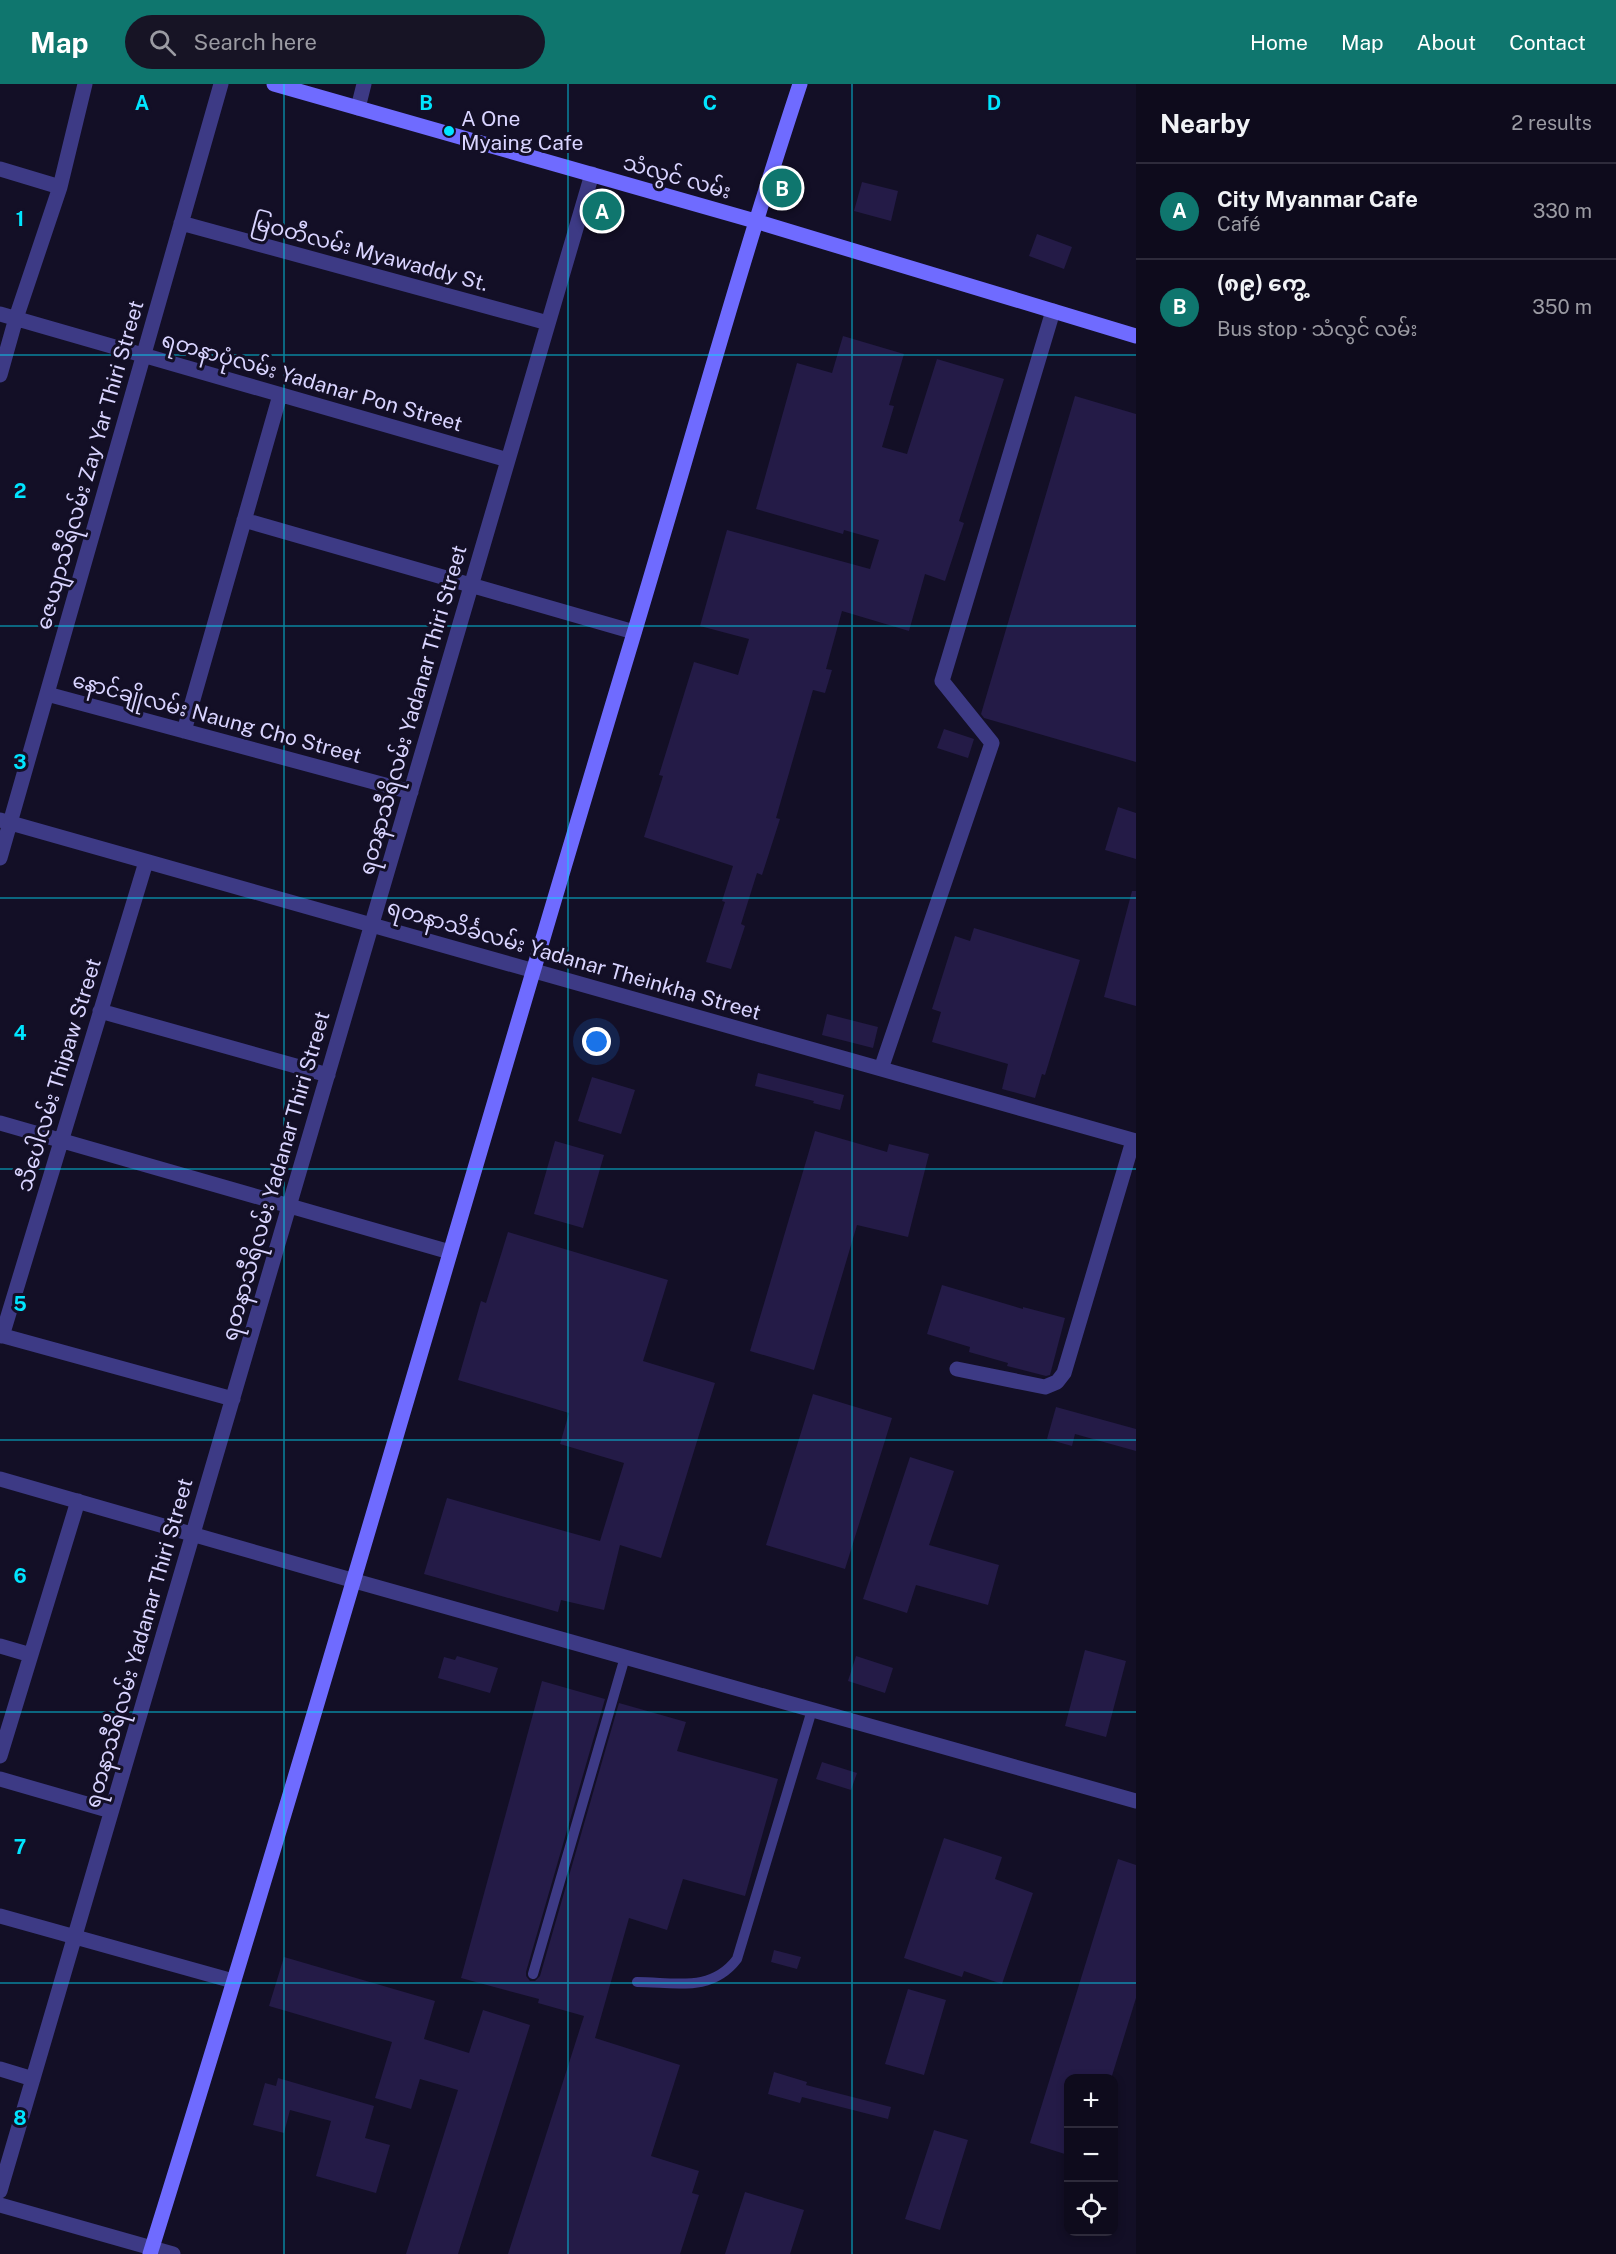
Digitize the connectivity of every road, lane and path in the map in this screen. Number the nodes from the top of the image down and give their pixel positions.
1 (85, 84) edge
2 (221, 84) edge
3 (274, 84) edge
4 (364, 84) edge
5 (800, 84) edge
6 (358, 108) junction
7 (0, 169) edge
8 (592, 174) junction
9 (60, 186) junction
10 (755, 220) junction
11 (181, 223) junction
12 (1053, 311) junction
13 (0, 314) edge
14 (16, 318) junction
15 (548, 323) junction
16 (1136, 336) edge
17 (143, 355) junction
18 (0, 375) edge
19 (280, 394) junction
20 (508, 460) junction
21 (244, 520) junction
22 (471, 585) junction
23 (634, 632) junction
24 (48, 694) junction
25 (184, 731) junction
26 (411, 792) junction
27 (5, 822) edge
28 (0, 858) edge
29 (146, 862) junction
30 (372, 925) junction
31 (532, 970) junction
32 (100, 1011) junction
33 (881, 1069) junction
34 (328, 1075) junction
35 (0, 1123) edge
36 (61, 1141) junction
37 (1134, 1141) edge
38 (289, 1206) junction
39 (450, 1252) junction
40 (1, 1335) edge
41 (957, 1369) dead end
42 (233, 1399) junction
43 (0, 1479) edge
44 (78, 1501) junction
45 (193, 1534) junction
46 (355, 1581) junction
47 (0, 1646) edge
48 (31, 1655) junction
49 (625, 1657) junction
50 (812, 1710) junction
51 (0, 1756) edge
52 (0, 1779) edge
53 (1136, 1801) edge
54 (111, 1811) junction
55 (0, 1916) edge
56 (75, 1937) junction
57 (532, 1974) dead end
58 (233, 1981) junction
59 (637, 1982) dead end
60 (0, 2069) edge
61 (33, 2079) junction
62 (0, 2191) edge
63 (0, 2205) edge
64 (151, 2251) edge
65 (173, 2254) edge

1 - 9 street
2 - 11 street, ဇေယျာသီရိလမ်း Zay Yar Thiri Street
3 - 6 street, သံလွင် လမ်း
4 - 6 street
5 - 10 street
6 - 8 street, သံလွင် လမ်း
7 - 9 street
8 - 10 street, သံလွင် လမ်း
8 - 15 street, ရတနာသီရိလမ်း Yadanar Thiri Street
9 - 14 street
10 - 12 street, သံလွင် လမ်း
10 - 23 street
11 - 15 street, မြဝတီလမ်း Myawaddy St.
11 - 17 street, ဇေယျာသီရိလမ်း Zay Yar Thiri Street
12 - 16 street, သံလွင် လမ်း
12 - 33 street
13 - 14 street, ရတနာပုံလမ်း Yadanar Pon Street
14 - 17 street, ရတနာပုံလမ်း Yadanar Pon Street
14 - 18 street
15 - 20 street, ရတနာသီရိလမ်း Yadanar Thiri Street
17 - 19 street, ရတနာပုံလမ်း Yadanar Pon Street
17 - 24 street, ဇေယျာသီရိလမ်း Zay Yar Thiri Street
19 - 20 street, ရတနာပုံလမ်း Yadanar Pon Street
19 - 21 street
20 - 22 street, ရတနာသီရိလမ်း Yadanar Thiri Street
21 - 22 street
21 - 25 street
22 - 23 street
22 - 26 street, ရတနာသီရိလမ်း Yadanar Thiri Street
23 - 31 street
24 - 25 street, နောင်ချိုလမ်း Naung Cho Street
24 - 27 street, ဇေယျာသီရိလမ်း Zay Yar Thiri Street
25 - 26 street, နောင်ချိုလမ်း Naung Cho Street
26 - 30 street, ရတနာသီရိလမ်း Yadanar Thiri Street
27 - 28 street, ဇေယျာသီရိလမ်း Zay Yar Thiri Street
27 - 29 street, ရတနာသိင်္ခလမ်း Yadanar Theinkha Street
29 - 30 street, ရတနာသိင်္ခလမ်း Yadanar Theinkha Street
29 - 32 street, သီပေါလမ်း Thipaw Street
30 - 31 street, ရတနာသိင်္ခလမ်း Yadanar Theinkha Street
30 - 34 street, ရတနာသီရိလမ်း Yadanar Thiri Street
31 - 33 street, ရတနာသိင်္ခလမ်း Yadanar Theinkha Street
31 - 39 street
32 - 34 street
32 - 36 street, သီပေါလမ်း Thipaw Street
33 - 37 street, ရတနာသိင်္ခလမ်း Yadanar Theinkha Street
34 - 38 street, ရတနာသီရိလမ်း Yadanar Thiri Street
35 - 36 street
36 - 38 street
36 - 40 street, သီပေါလမ်း Thipaw Street
37 - 41 street
38 - 39 street
38 - 42 street, ရတနာသီရိလမ်း Yadanar Thiri Street
39 - 46 street
40 - 42 street
42 - 45 street, ရတနာသီရိလမ်း Yadanar Thiri Street
43 - 44 street
44 - 45 street
44 - 48 street
45 - 46 street
45 - 54 street, ရတနာသီရိလမ်း Yadanar Thiri Street
46 - 49 street
46 - 58 street
47 - 48 street
48 - 51 street
49 - 50 street
49 - 57 lane
50 - 53 street
50 - 59 lane
52 - 54 street
54 - 56 street, ရတနာသီရိလမ်း Yadanar Thiri Street
55 - 56 street
56 - 58 street
56 - 61 street, ရတနာသီရိလမ်း Yadanar Thiri Street
58 - 64 street
60 - 61 street
61 - 62 street, ရတနာသီရိလမ်း Yadanar Thiri Street
63 - 64 street
64 - 65 street

